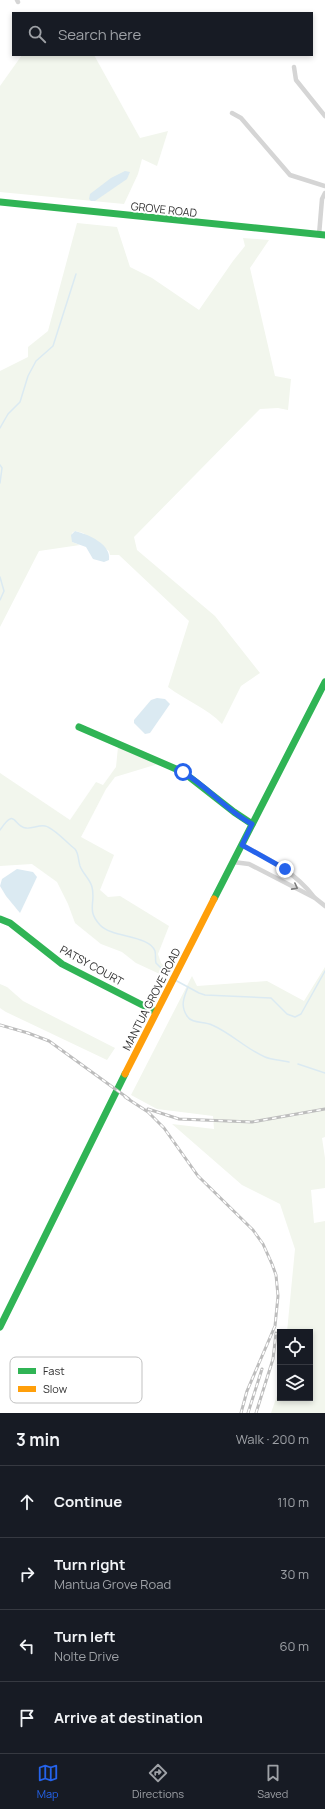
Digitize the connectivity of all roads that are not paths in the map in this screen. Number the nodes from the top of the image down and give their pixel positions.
1 (294, 67) dead end
2 (232, 113) dead end
3 (325, 116) edge
4 (325, 186) edge
5 (325, 193) edge
6 (0, 202) edge
7 (322, 235) edge
8 (325, 682) edge
9 (79, 727) dead end
10 (252, 824) junction
11 (242, 845) junction
12 (233, 862) junction
13 (315, 898) junction
14 (325, 906) edge
15 (0, 919) edge
16 (156, 1012) junction
17 (0, 1327) edge

1 - 3 street
2 - 4 street
5 - 7 street
6 - 7 main road, GROVE ROAD
8 - 10 main road, MANTUA GROVE ROAD
9 - 10 main road
10 - 11 main road, MANTUA GROVE ROAD
11 - 12 main road, MANTUA GROVE ROAD
11 - 13 street
12 -> 13 street
12 - 16 main road, MANTUA GROVE ROAD
13 - 14 street
15 - 16 main road, PATSY COURT
16 - 17 main road, MANTUA GROVE ROAD

